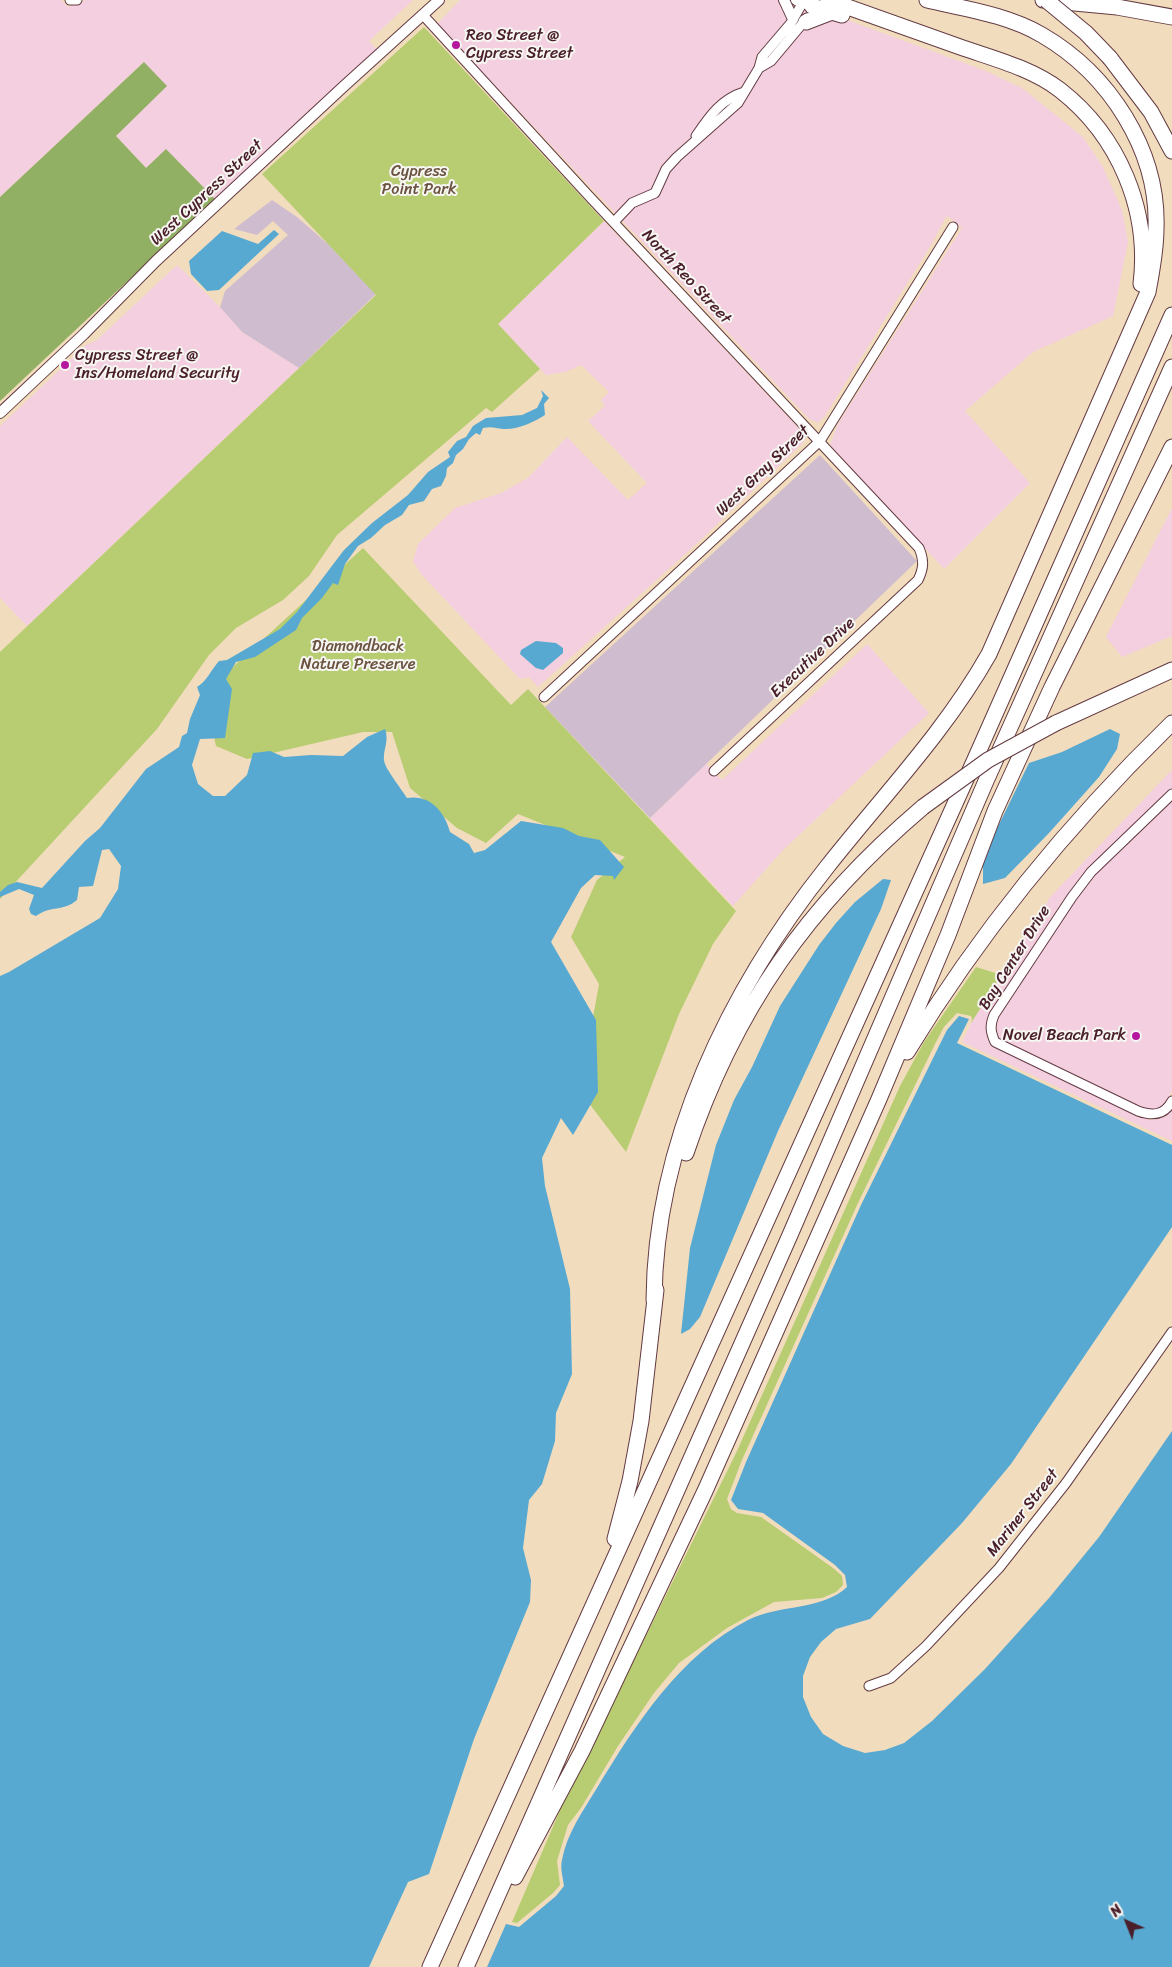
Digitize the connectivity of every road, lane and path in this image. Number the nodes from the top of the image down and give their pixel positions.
1 (440, 0) edge
2 (784, 0) edge
3 (927, 0) edge
4 (1042, 0) edge
5 (1046, 0) edge
6 (803, 3) edge
7 (830, 6) edge
8 (423, 15) junction
9 (1172, 16) edge
10 (800, 21) junction
11 (1172, 151) edge
12 (614, 222) junction
13 (953, 227) dead end
14 (1137, 315) junction
15 (1172, 315) edge
16 (1172, 367) edge
17 (0, 413) edge
18 (820, 441) junction
19 (1172, 446) edge
20 (924, 562) joint
21 (1172, 670) edge
22 (544, 697) dead end
23 (1172, 723) edge
24 (714, 771) dead end
25 (1172, 794) edge
26 (879, 1099) junction
27 (1172, 1101) edge
28 (654, 1300) junction
29 (1172, 1332) edge
30 (587, 1618) junction
31 (869, 1686) dead end
32 (430, 1967) edge
33 (467, 1967) edge

1 - 8 street, West Cypress Street
2 - 10 street
3 - 14 highway
4 - 9 highway
5 - 11 highway, bridge
6 - 7 highway
6 - 10 street
7 - 10 highway
7 - 14 highway
8 - 12 street, North Reo Street
8 - 17 street, West Cypress Street
10 - 12 street
12 - 18 street, North Reo Street
13 - 18 street, West Gray Street
14 - 28 highway
15 - 30 highway
16 - 33 highway
18 - 20 street, North Reo Street
18 - 22 street, West Gray Street
19 - 26 highway
20 - 24 street, Executive Drive
21 - 28 highway, bridge
23 - 26 highway
25 - 27 street, Bay Center Drive
26 - 33 highway
28 - 30 highway
29 - 31 street, Mariner Street
30 - 32 highway

